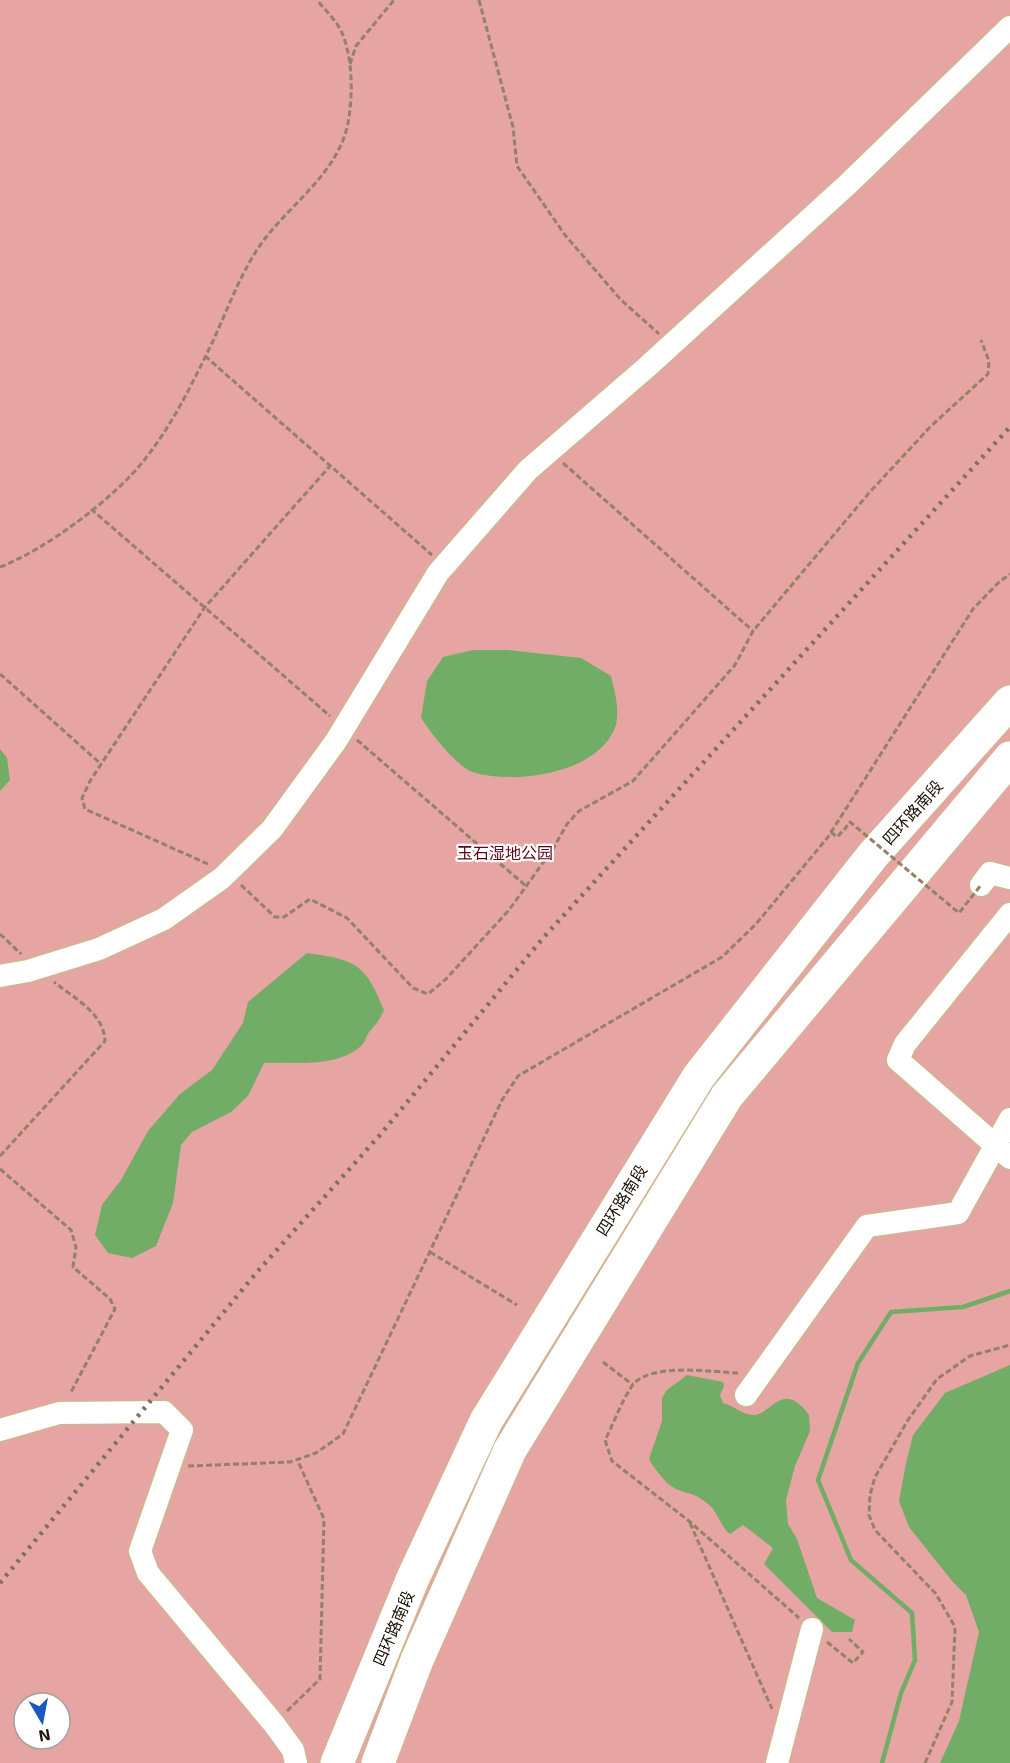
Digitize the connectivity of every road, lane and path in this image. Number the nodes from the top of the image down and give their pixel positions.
1 (317, 0) edge
2 (394, 0) edge
3 (479, 0) edge
4 (1010, 27) edge
5 (350, 65) junction
6 (981, 340) dead end
7 (671, 345) junction
8 (205, 356) junction
9 (550, 452) junction
10 (330, 466) junction
11 (91, 509) junction
12 (444, 566) junction
13 (0, 567) edge
14 (1010, 574) edge
15 (205, 608) junction
16 (753, 631) junction
17 (0, 674) edge
18 (1010, 702) edge
19 (344, 728) junction
20 (1010, 758) edge
21 (101, 764) junction
22 (831, 832) junction
23 (228, 873) junction
24 (1010, 878) edge
25 (981, 885) joint
26 (526, 886) junction
27 (1010, 914) edge
28 (0, 934) edge
29 (37, 968) junction
30 (0, 976) edge
31 (1010, 1119) edge
32 (1003, 1153) edge
33 (0, 1156) edge
34 (0, 1168) edge
35 (430, 1252) junction
36 (517, 1305) dead end
37 (1010, 1345) edge
38 (603, 1362) dead end
39 (761, 1374) junction
40 (633, 1385) junction
41 (746, 1395) dead end
42 (59, 1413) junction
43 (0, 1430) edge
44 (297, 1459) junction
45 (170, 1466) junction
46 (689, 1521) junction
47 (812, 1629) junction
48 (849, 1639) dead end
49 (274, 1724) junction
50 (784, 1736) junction
51 (296, 1763) edge
52 (337, 1763) edge
53 (378, 1763) edge
54 (777, 1763) edge
55 (925, 1763) edge

1 - 5 path
2 - 5 path
3 - 7 path
4 - 7 lane
5 - 8 path
6 - 16 path
7 - 9 lane
8 - 10 path
8 - 11 path
9 - 12 lane
9 - 16 path
10 - 12 path
10 - 15 path
11 - 13 path
11 - 15 path
12 - 19 lane
14 - 22 path
15 - 19 path
15 - 21 path
16 - 26 path
17 - 21 path
18 - 52 highway, 四环路南段
19 - 23 lane
19 - 26 path
20 - 53 highway
21 - 23 path
22 - 25 path, bridge
22 - 35 path
23 - 26 path
23 - 29 lane
24 - 25 lane
27 - 32 lane
28 - 29 path
29 - 30 lane
29 - 33 path
31 - 32 lane
32 - 39 lane
34 - 42 path
35 - 36 path
35 - 44 path
37 - 55 path
38 - 40 path
39 - 40 path
39 - 41 lane
40 - 46 path
42 - 43 lane
42 - 45 lane
44 - 45 path
44 - 49 path
45 - 49 lane
46 - 47 path
46 - 50 path
47 - 48 path
47 - 50 lane
49 - 51 lane
50 - 54 lane

